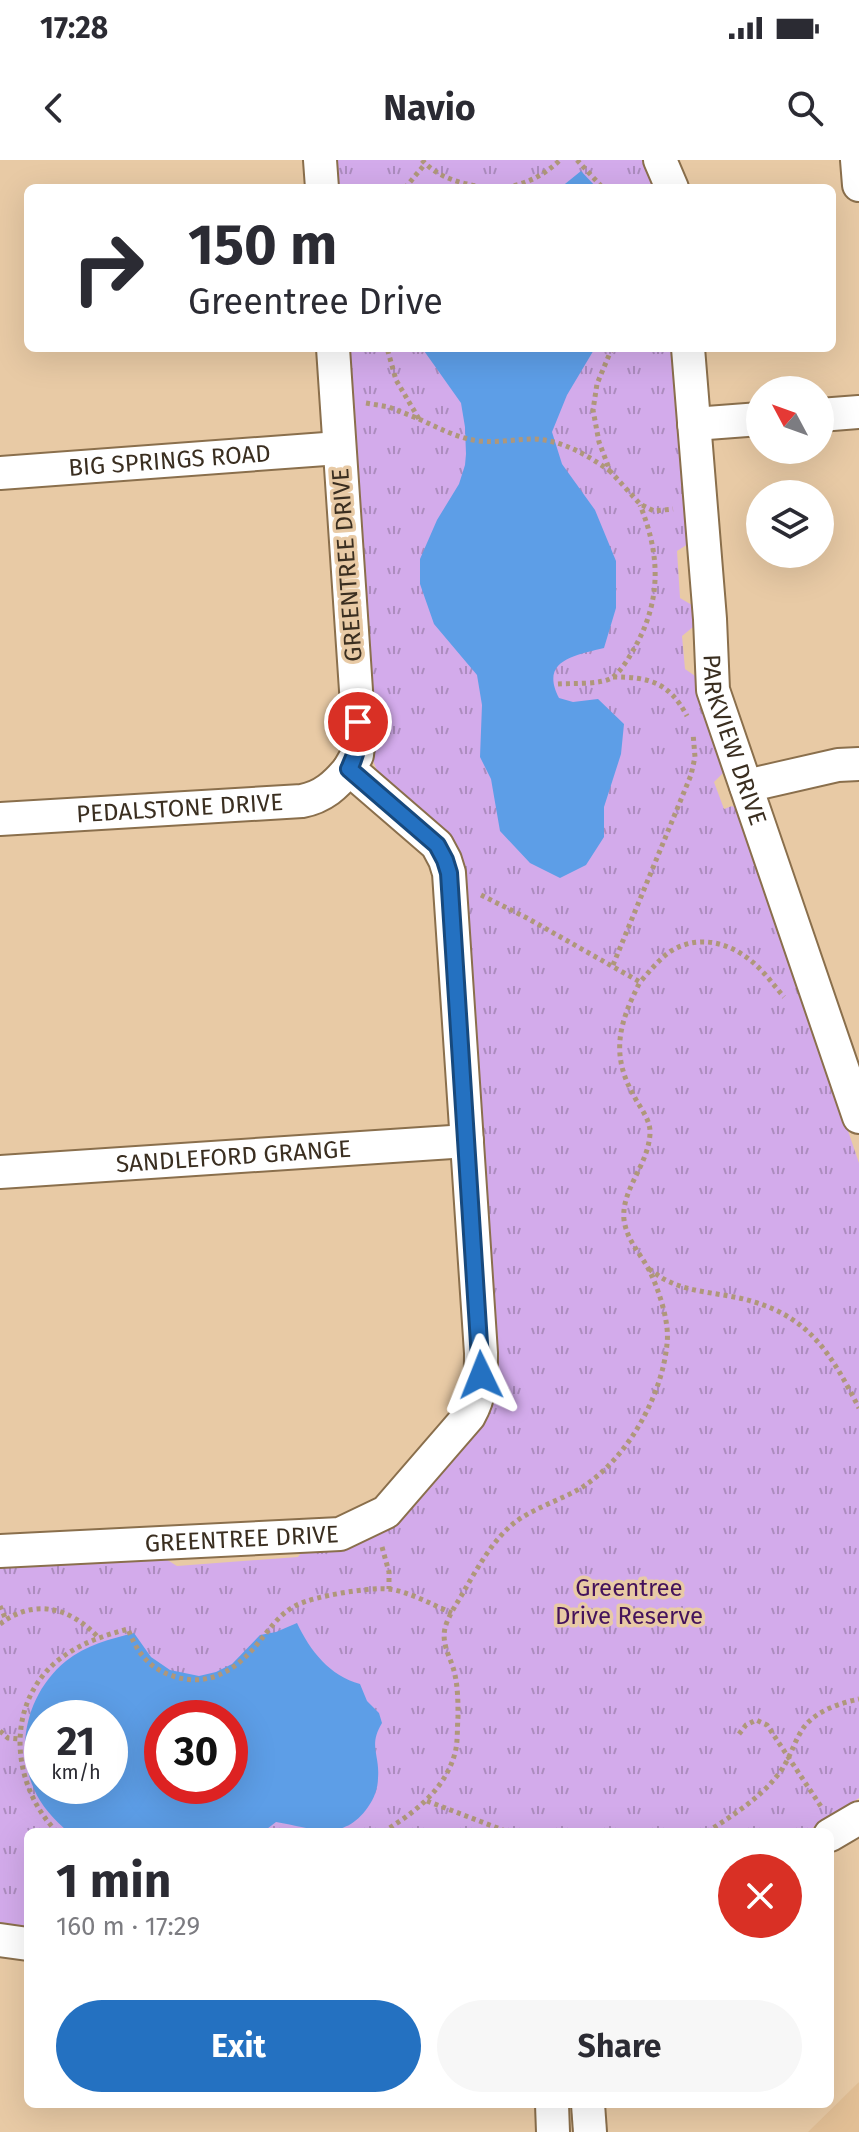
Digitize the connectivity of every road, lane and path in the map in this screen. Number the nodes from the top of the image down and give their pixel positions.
1 (320, 160) edge
2 (560, 160) edge
3 (577, 160) edge
4 (660, 160) edge
5 (682, 160) edge
6 (857, 160) edge
7 (423, 162) edge
8 (322, 184) edge
9 (408, 184) edge
10 (467, 184) edge
11 (524, 184) edge
12 (600, 184) edge
13 (670, 184) edge
14 (679, 184) edge
15 (859, 185) edge
16 (333, 352) edge
17 (388, 352) edge
18 (610, 352) edge
19 (688, 352) edge
20 (337, 404) junction
21 (859, 412) edge
22 (834, 414) edge
23 (419, 419) junction
24 (746, 420) edge
25 (694, 424) junction
26 (339, 448) junction
27 (610, 471) junction
28 (0, 473) edge
29 (699, 483) junction
30 (640, 504) junction
31 (613, 677) junction
32 (558, 684) dead end
33 (859, 764) edge
34 (349, 769) junction
35 (746, 786) junction
36 (0, 819) edge
37 (478, 894) dead end
38 (613, 965) junction
39 (640, 982) junction
40 (790, 1003) dead end
41 (859, 1117) edge
42 (467, 1141) junction
43 (0, 1172) edge
44 (648, 1268) junction
45 (859, 1408) edge
46 (376, 1536) dead end
47 (0, 1551) edge
48 (389, 1589) junction
49 (0, 1606) edge
50 (452, 1613) junction
51 (6, 1620) junction
52 (0, 1624) edge
53 (98, 1637) junction
54 (859, 1699) edge
55 (0, 1731) edge
56 (739, 1734) dead end
57 (19, 1739) junction
58 (788, 1757) junction
59 (427, 1801) junction
60 (840, 1824) edge
61 (53, 1828) edge
62 (389, 1828) edge
63 (498, 1828) edge
64 (713, 1828) edge
65 (0, 1940) edge
66 (24, 1943) edge
67 (552, 2108) edge
68 (588, 2108) edge
69 (553, 2132) edge
70 (590, 2132) edge

1 - 8 street
2 - 11 path
3 - 12 path
4 - 13 street
5 - 14 street
6 - 15 street
7 - 9 path
7 - 10 path
16 - 20 street, GREENTREE DRIVE
17 - 23 path
18 - 27 path
19 - 25 street, PARKVIEW DRIVE
20 - 23 path
20 - 26 street, GREENTREE DRIVE
21 - 22 street
23 - 27 path
24 - 25 street
25 - 29 street, PARKVIEW DRIVE
26 - 28 street, BIG SPRINGS ROAD
26 - 34 street, GREENTREE DRIVE
27 - 30 path
29 - 30 path
29 - 35 street, PARKVIEW DRIVE
30 - 31 path
31 - 32 path
31 - 38 path
33 - 35 street
34 - 36 street, PEDALSTONE DRIVE
34 - 42 street, GREENTREE DRIVE
35 - 41 street, PARKVIEW DRIVE
37 - 38 path
38 - 39 path
39 - 40 path
39 - 44 path
42 - 43 street, SANDLEFORD GRANGE
42 - 47 street, GREENTREE DRIVE
44 - 45 path
44 - 50 path
46 - 48 path
48 - 50 path
48 - 53 path
49 - 51 path
50 - 59 path
51 - 52 path
51 - 53 path
53 - 57 path
54 - 58 path
55 - 57 path
56 - 58 path
57 - 61 path
58 - 60 path
58 - 64 path
59 - 62 path
59 - 63 path
65 - 66 street
67 - 69 street
68 - 70 street

